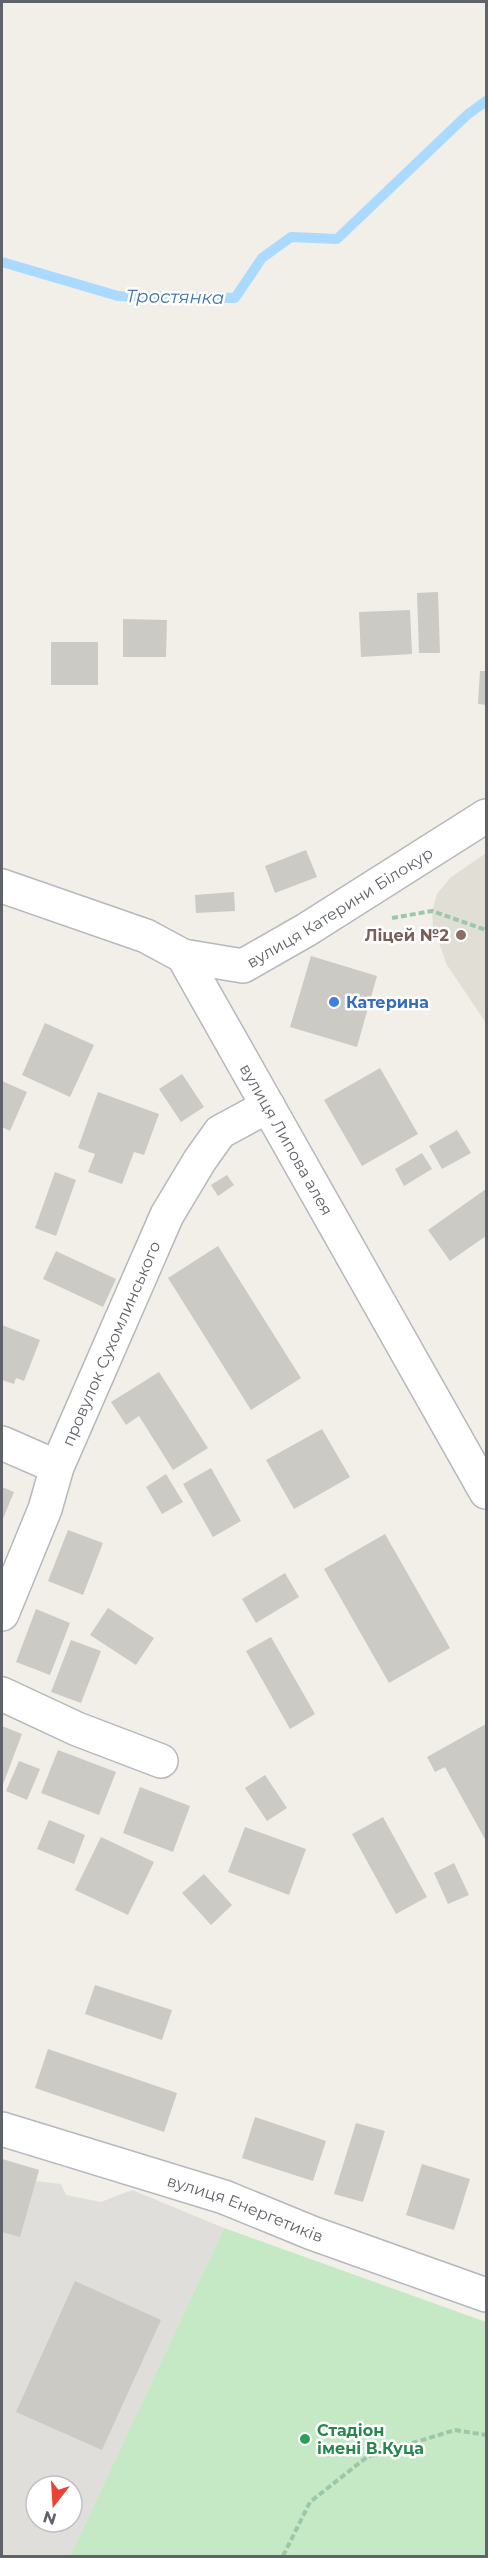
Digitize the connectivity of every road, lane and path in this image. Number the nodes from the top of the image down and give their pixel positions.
1 (486, 816) edge
2 (2, 885) edge
3 (381, 920) dead end
4 (486, 930) edge
5 (183, 956) junction
6 (268, 1106) junction
7 (2, 1443) edge
8 (57, 1467) junction
9 (486, 1492) edge
10 (2, 1614) edge
11 (2, 1694) edge
12 (162, 1761) dead end
13 (2, 2129) edge
14 (486, 2295) edge
15 (486, 2435) edge
16 (283, 2556) edge

1 - 5 street, вулиця Катерини Білокур
2 - 5 street
3 - 4 path
5 - 6 street, вулиця Липова алея
6 - 8 street, провулок Сухомлинського
6 - 9 street, вулиця Липова алея
7 - 8 street
8 - 10 street, провулок Сухомлинського
11 - 12 street
13 - 14 street, вулиця Енергетиків
15 - 16 path

